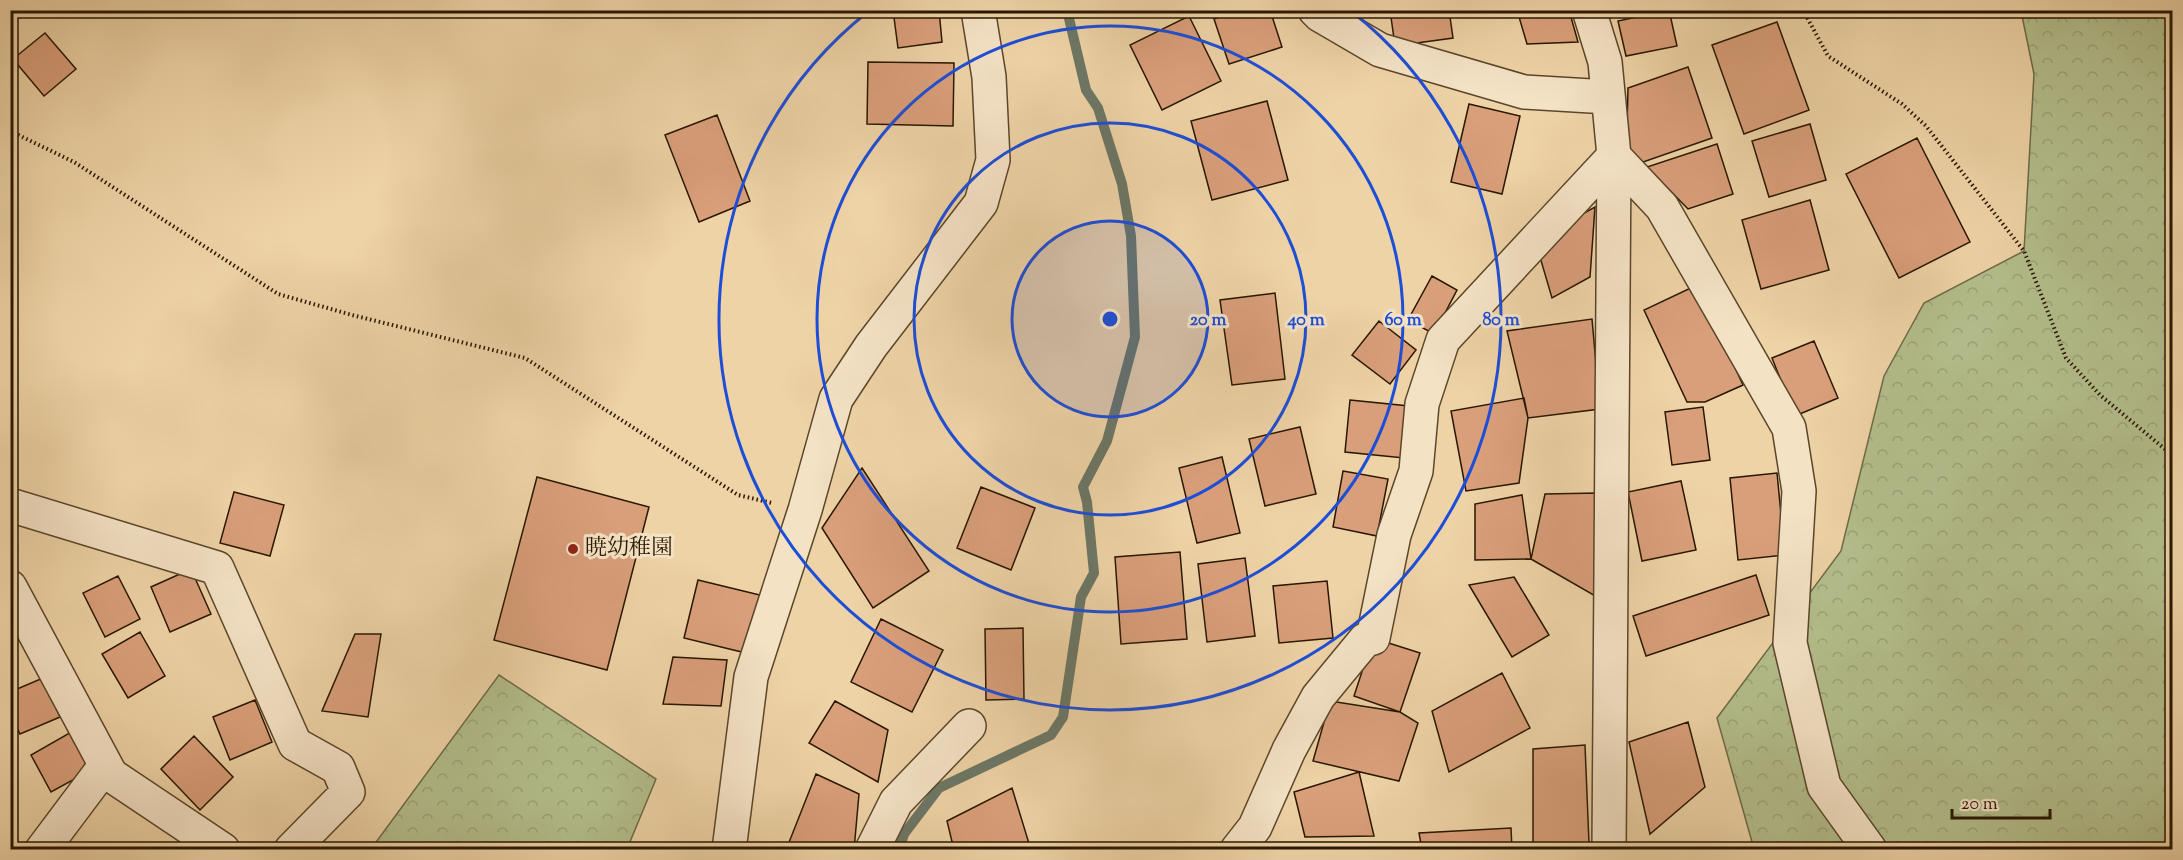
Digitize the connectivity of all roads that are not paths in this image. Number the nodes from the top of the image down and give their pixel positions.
1 (978, 10) edge
2 (1315, 10) edge
3 (1589, 10) edge
4 (1608, 97) junction
5 (1614, 156) junction
6 (10, 505) edge
7 (10, 587) edge
8 (969, 726) dead end
9 (105, 766) junction
10 (42, 849) edge
11 (223, 849) edge
12 (291, 849) edge
13 (729, 849) edge
14 (872, 849) edge
15 (1237, 849) edge
16 (1609, 849) edge
17 (1870, 849) edge

1 - 13 street
2 - 4 street
3 - 4 street
4 - 5 street
5 - 15 street
5 - 16 street
5 - 17 street
6 - 12 street
7 - 9 street
8 - 14 street
9 - 10 street
9 - 11 street

